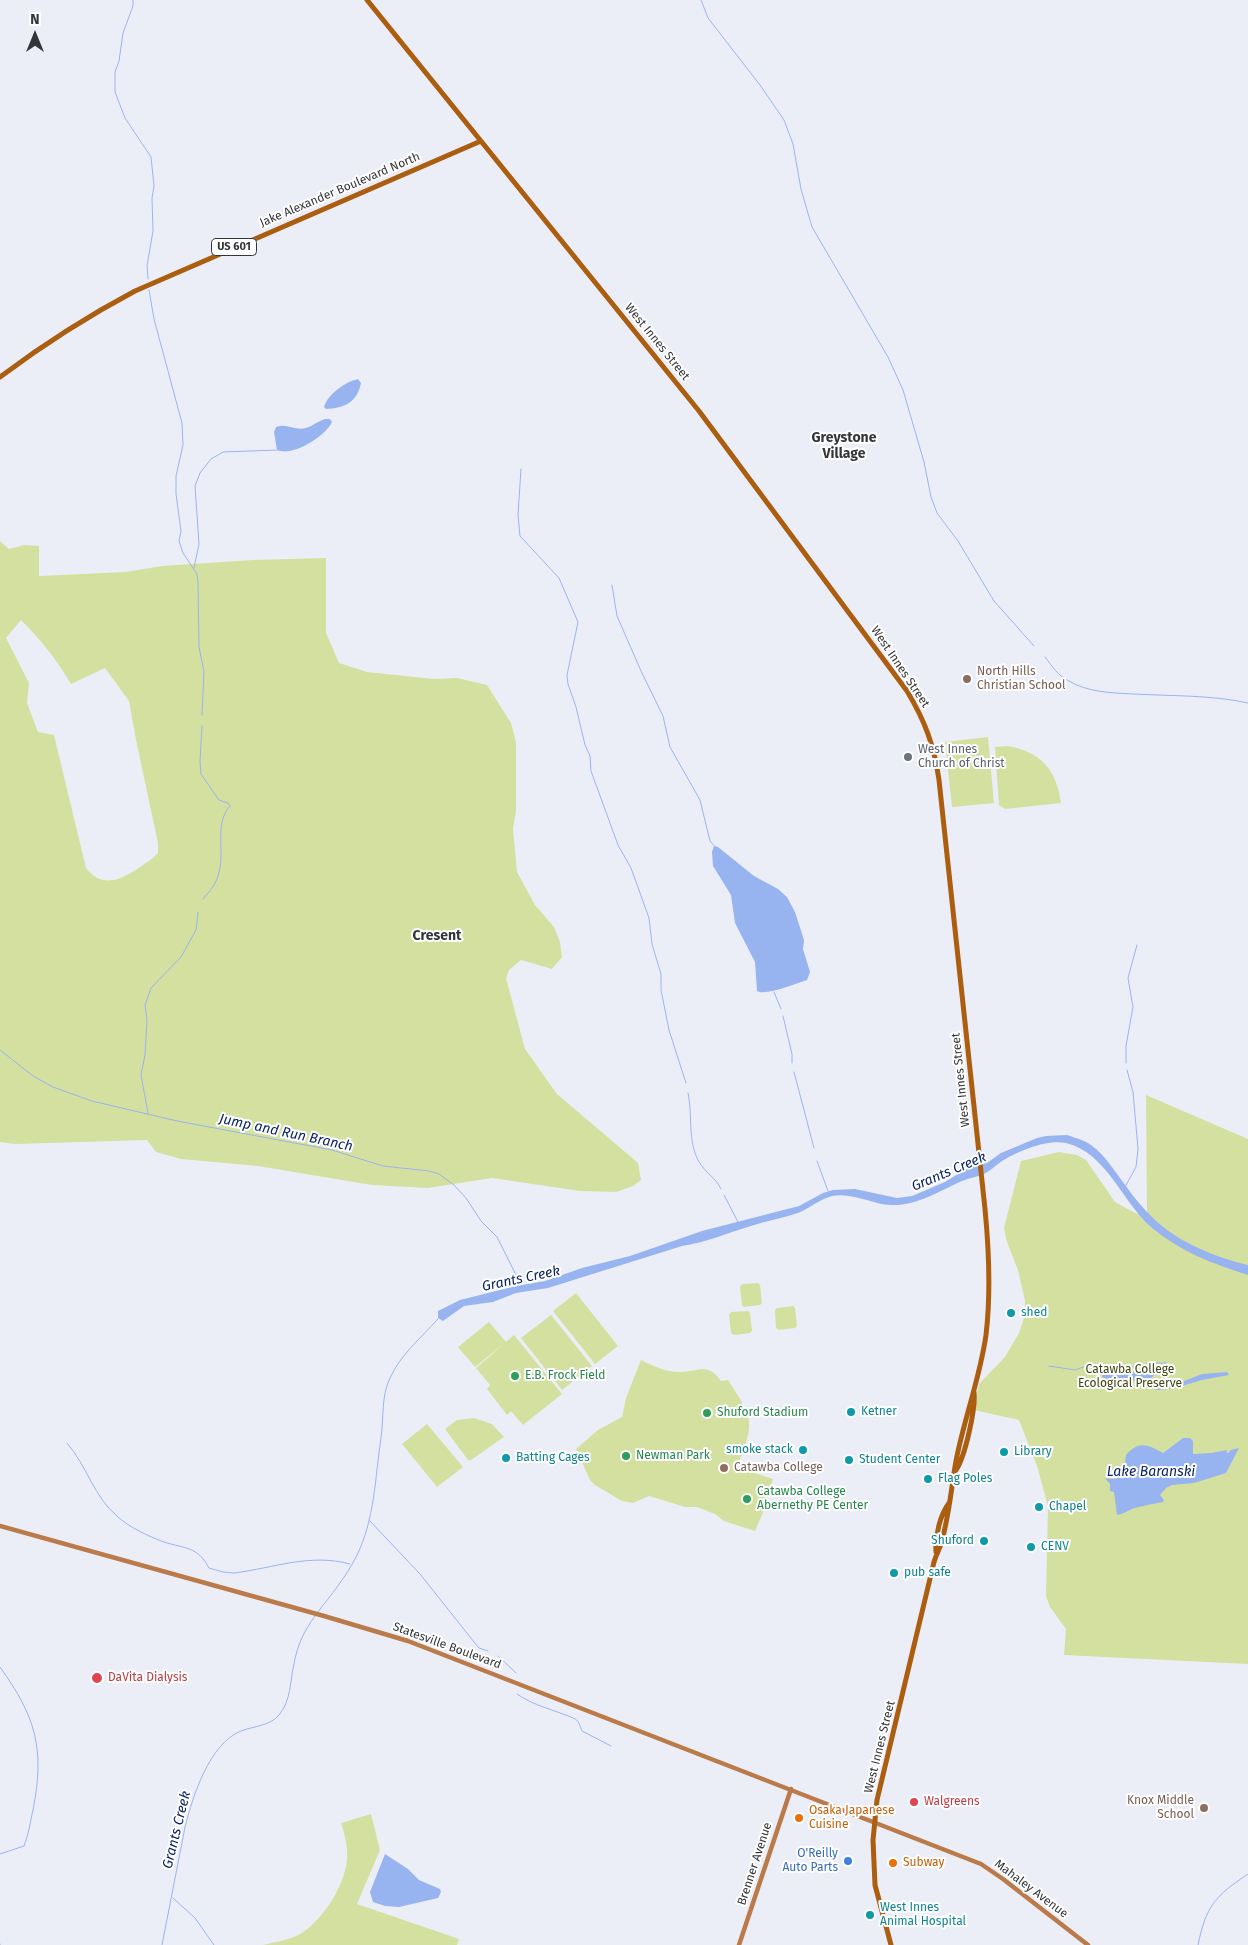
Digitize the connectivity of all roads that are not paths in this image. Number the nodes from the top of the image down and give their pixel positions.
1 (367, 0) edge
2 (481, 141) junction
3 (0, 377) edge
4 (0, 1526) edge
5 (791, 1789) junction
6 (874, 1822) junction
7 (739, 1945) edge
8 (891, 1945) edge
9 (1088, 1945) edge

1 - 2 main road, West Innes Street
2 - 3 main road, Jake Alexander Boulevard North / US 601
2 - 6 main road, West Innes Street
4 - 5 main road, Statesville Boulevard
5 - 6 main road, Statesville Boulevard
5 - 7 main road, Brenner Avenue
6 - 8 main road, West Innes Street
6 - 9 main road, Mahaley Avenue

